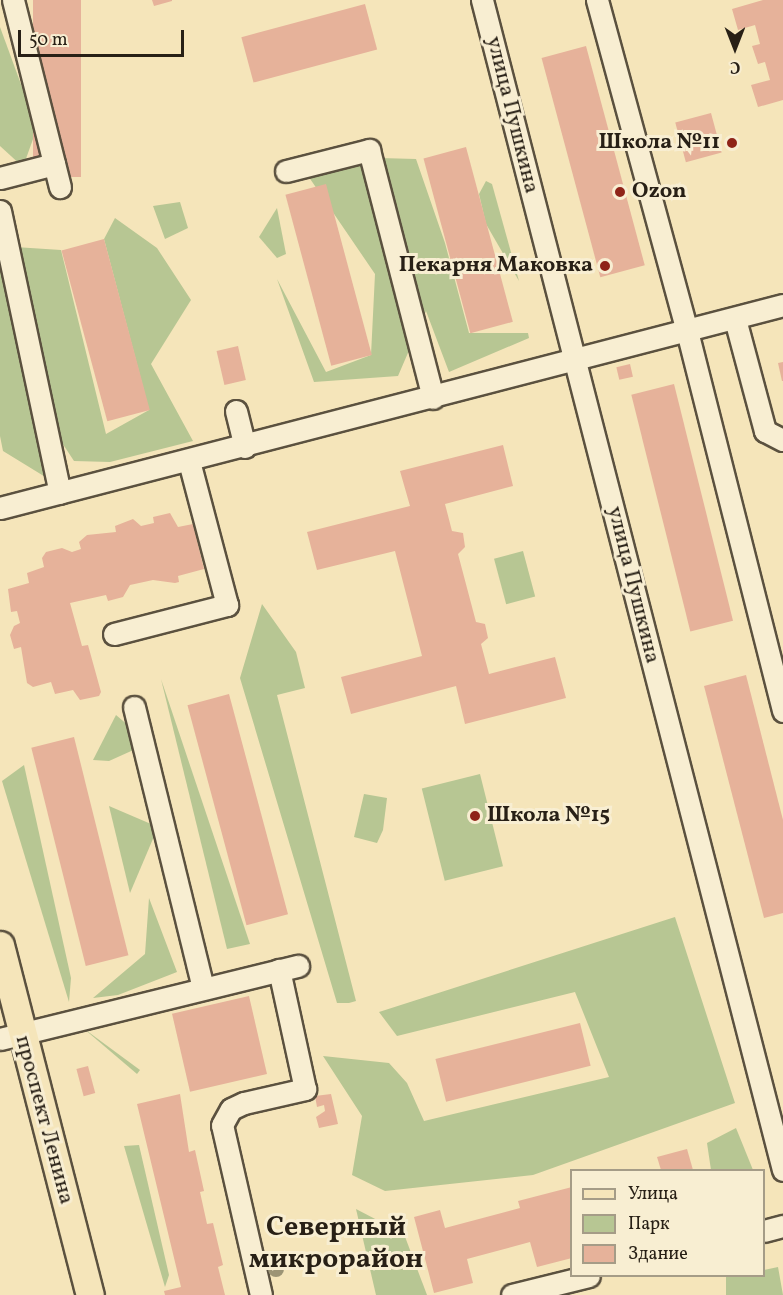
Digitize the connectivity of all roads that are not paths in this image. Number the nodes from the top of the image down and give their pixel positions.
1 (13, 0) edge
2 (482, 0) edge
3 (597, 0) edge
4 (54, 165) junction
5 (286, 171) dead end
6 (0, 178) edge
7 (60, 187) dead end
8 (0, 211) edge
9 (783, 305) edge
10 (735, 318) junction
11 (687, 331) junction
12 (575, 362) junction
13 (433, 398) junction
14 (236, 411) dead end
15 (783, 440) edge
16 (245, 447) junction
17 (189, 461) junction
18 (60, 493) junction
19 (0, 508) edge
20 (114, 634) dead end
21 (134, 707) dead end
22 (783, 711) edge
23 (0, 945) edge
24 (203, 987) junction
25 (11, 1036) edge
26 (783, 1170) edge
27 (783, 1226) edge
28 (765, 1231) edge
29 (581, 1277) edge
30 (90, 1295) edge
31 (261, 1295) edge
32 (512, 1295) edge

1 - 4 street
2 - 12 street, улица Пушкина
3 - 11 street
4 - 6 street
4 - 7 street
5 - 13 street
8 - 18 street
9 - 10 street
10 - 11 street
10 - 15 street
11 - 12 street
11 - 22 street
12 - 13 street
12 - 26 street, улица Пушкина
13 - 16 street
14 - 16 street
16 - 17 street
17 - 18 street
17 - 20 street
18 - 19 street
21 - 24 street
23 - 25 main road, проспект Ленина
24 - 25 street
24 - 31 street
25 - 30 main road, проспект Ленина
27 - 28 street
29 - 32 street

